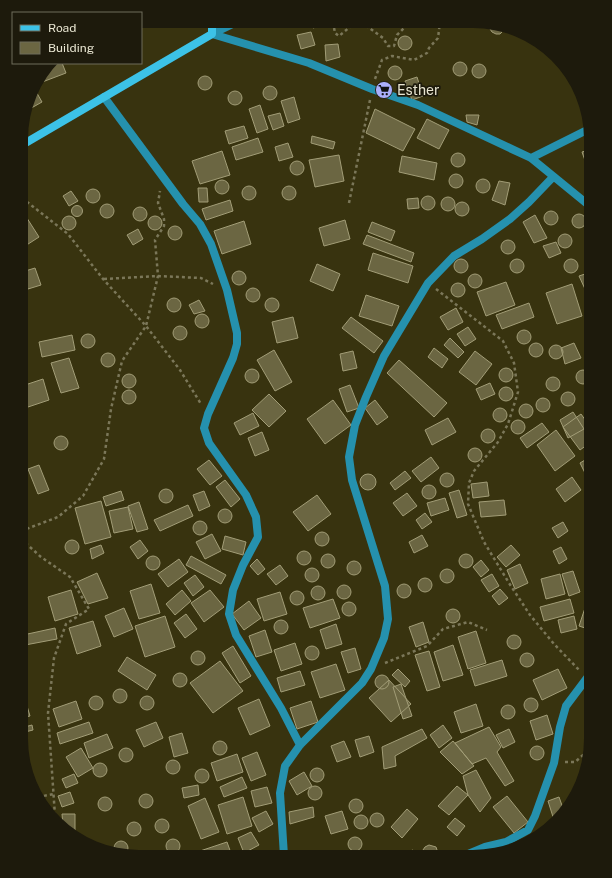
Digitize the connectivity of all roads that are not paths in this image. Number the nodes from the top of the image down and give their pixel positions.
1 (212, 28) edge
2 (224, 28) edge
3 (212, 34) junction
4 (104, 97) junction
5 (583, 132) edge
6 (28, 142) edge
7 (531, 158) junction
8 (553, 177) junction
9 (584, 201) edge
10 (584, 683) edge
11 (300, 745) junction
12 (284, 850) edge
13 (479, 850) edge

1 - 3 street
2 - 3 street
3 - 4 street
3 - 7 street
4 - 6 street
4 - 11 street
5 - 7 street
7 - 8 street
8 - 9 street
8 - 11 street
10 - 13 street
11 - 12 street

